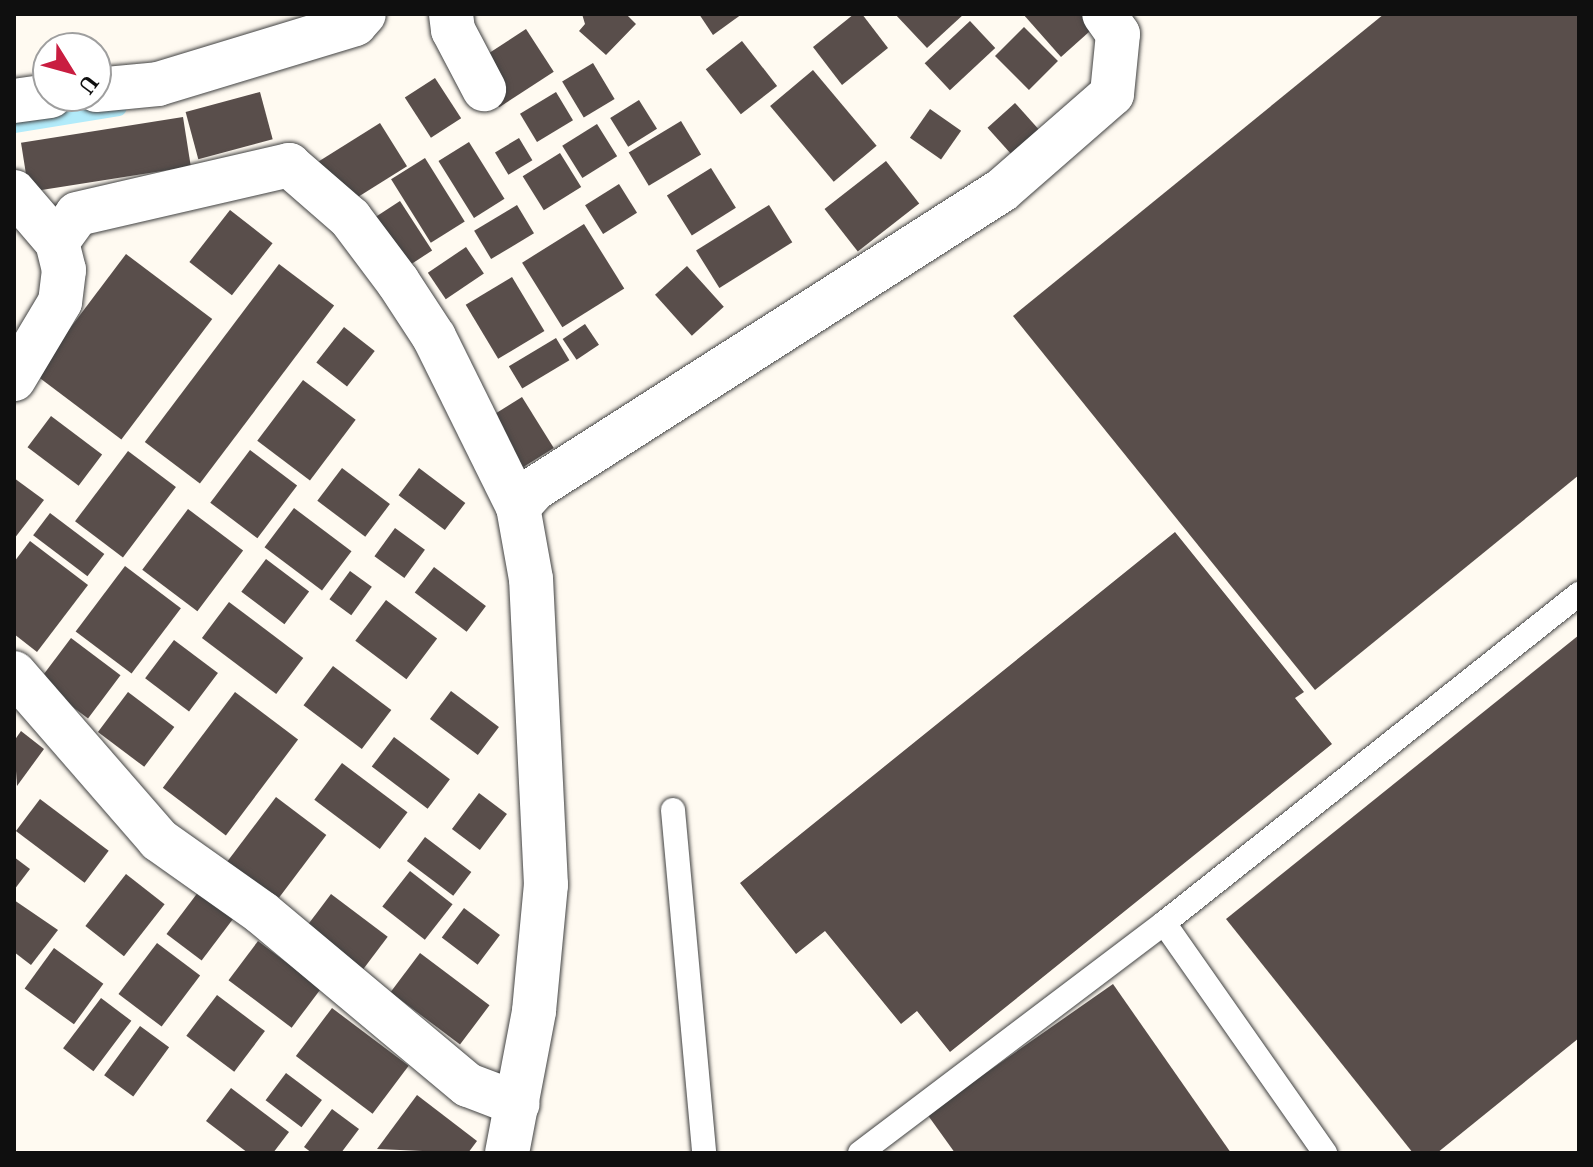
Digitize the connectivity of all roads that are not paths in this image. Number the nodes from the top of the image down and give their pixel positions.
1 (451, 14) edge
2 (1104, 14) edge
3 (359, 19) edge
4 (112, 88) edge
5 (484, 89) dead end
6 (14, 192) edge
7 (57, 242) junction
8 (14, 379) edge
9 (518, 507) junction
10 (1579, 594) edge
11 (14, 673) edge
12 (673, 810) dead end
13 (1164, 923) junction
14 (518, 1104) junction
15 (507, 1153) edge
16 (704, 1153) edge
17 (860, 1153) edge
18 (1325, 1153) edge

1 - 5 street
2 - 9 street
3 - 4 street
6 - 7 street
7 - 8 street
7 - 9 street
9 - 14 street
10 - 13 lane
11 - 14 street
12 - 16 lane
13 - 17 lane
13 - 18 lane
14 - 15 street

